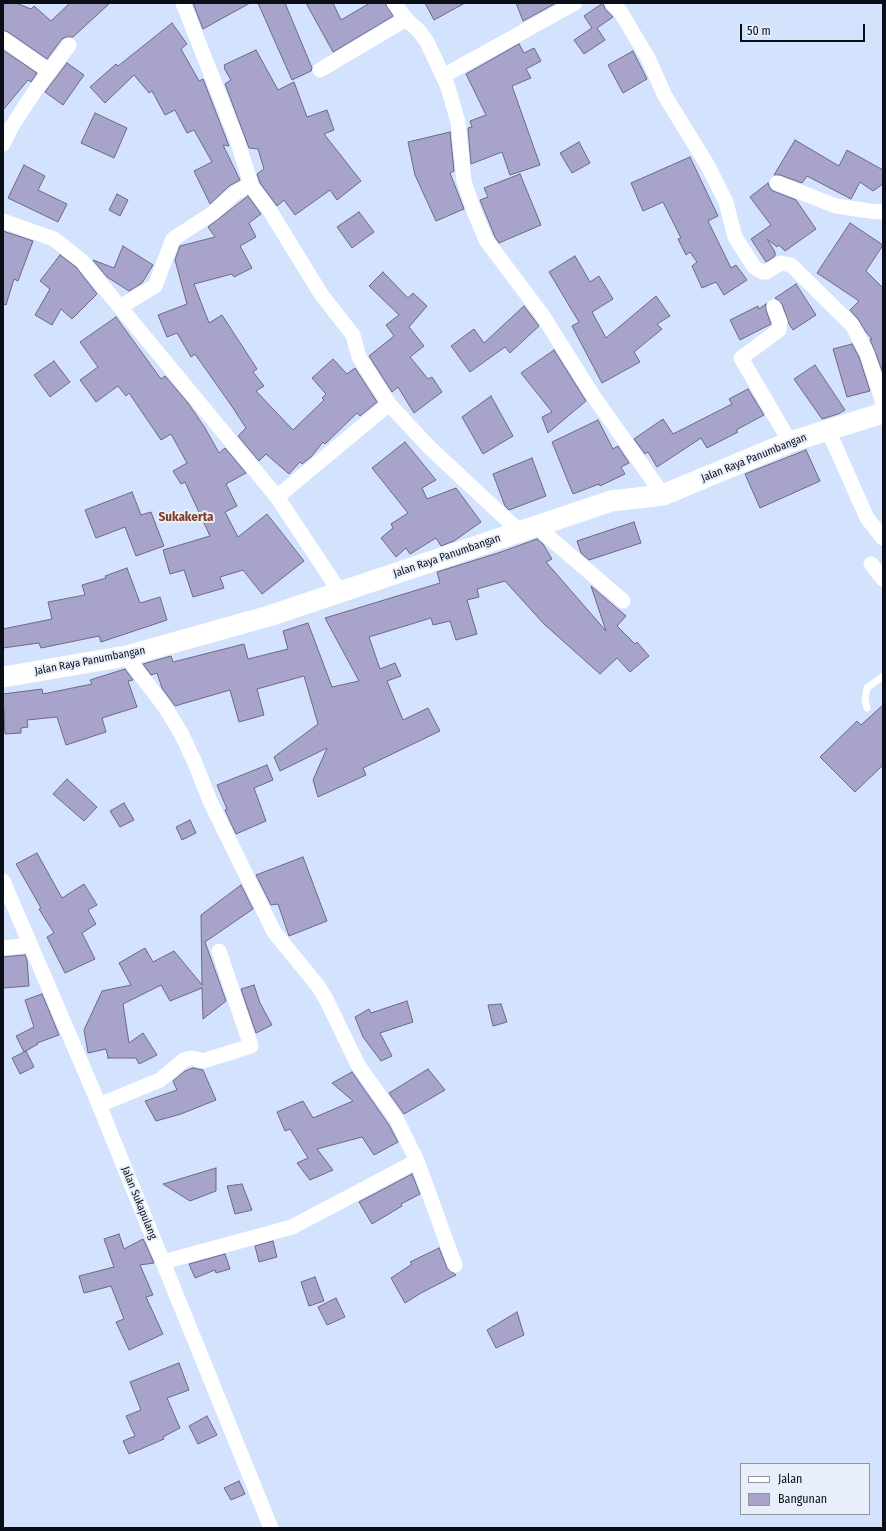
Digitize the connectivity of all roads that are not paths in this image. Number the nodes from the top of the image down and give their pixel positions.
1 (183, 3) edge
2 (394, 3) edge
3 (576, 3) edge
4 (612, 3) edge
5 (406, 19) junction
6 (3, 39) edge
7 (69, 45) dead end
8 (320, 70) dead end
9 (49, 72) junction
10 (442, 76) junction
11 (3, 144) edge
12 (777, 183) dead end
13 (251, 184) junction
14 (883, 212) edge
15 (3, 221) edge
16 (774, 307) dead end
17 (120, 308) junction
18 (389, 404) junction
19 (883, 404) edge
20 (883, 413) edge
21 (828, 430) junction
22 (790, 442) junction
23 (663, 495) junction
24 (277, 497) junction
25 (528, 529) junction
26 (883, 538) edge
27 (871, 564) dead end
28 (883, 579) edge
29 (340, 592) junction
30 (623, 601) dead end
31 (126, 656) junction
32 (883, 676) edge
33 (3, 677) edge
34 (867, 708) dead end
35 (3, 881) edge
36 (31, 945) junction
37 (3, 948) edge
38 (219, 951) dead end
39 (99, 1105) junction
40 (417, 1161) junction
41 (163, 1262) junction
42 (455, 1265) dead end
43 (271, 1528) edge

1 - 13 street
2 - 5 street
3 - 10 street
4 - 19 street
5 - 8 street
5 - 10 street
6 - 9 street
7 - 9 street
9 - 11 street
10 - 23 street
12 - 14 street
13 - 17 street
13 - 18 street
15 - 17 street
16 - 22 street
17 - 24 street
18 - 24 street
18 - 25 street
20 - 21 main road, Jalan Raya Panumbangan
21 - 22 main road, Jalan Raya Panumbangan
21 - 26 street
22 - 23 main road, Jalan Raya Panumbangan
23 - 25 main road, Jalan Raya Panumbangan
24 - 29 street
25 - 29 main road, Jalan Raya Panumbangan
25 - 30 street
27 - 28 street
29 - 31 main road, Jalan Raya Panumbangan
31 - 33 main road, Jalan Raya Panumbangan
31 - 40 street
32 - 34 lane
35 - 36 street, Jalan Sukapulang
36 - 37 street
36 - 39 street, Jalan Sukapulang
38 - 39 street
39 - 41 street, Jalan Sukapulang
40 - 41 street
40 - 42 street
41 - 43 street, Jalan Sukapulang

